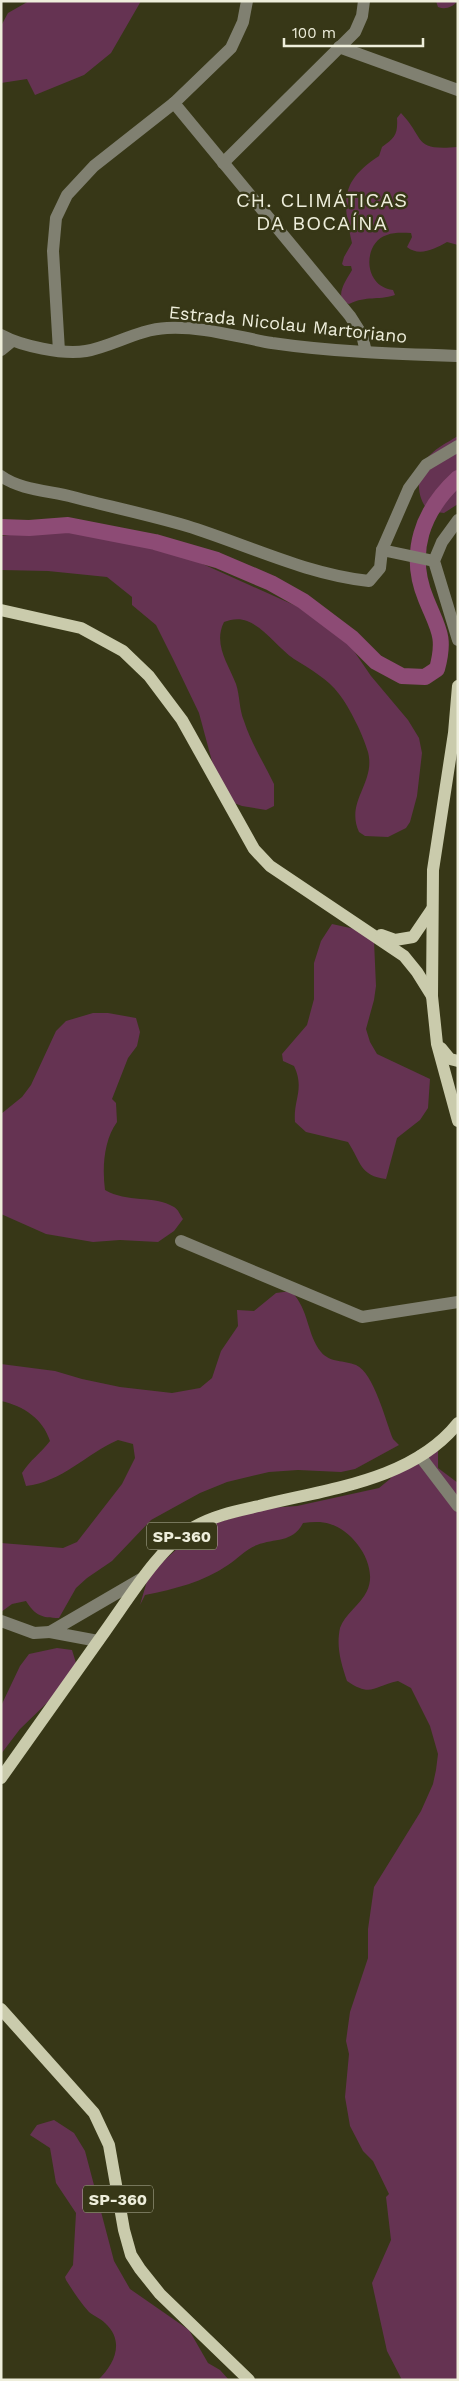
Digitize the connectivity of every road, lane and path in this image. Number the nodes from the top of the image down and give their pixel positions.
1 (247, 1) edge
2 (364, 1) edge
3 (339, 47) junction
4 (458, 90) edge
5 (174, 103) junction
6 (223, 163) junction
7 (7, 338) edge
8 (1, 350) edge
9 (59, 351) junction
10 (366, 352) junction
11 (458, 356) edge
12 (458, 446) edge
13 (1, 476) edge
14 (458, 520) edge
15 (387, 551) junction
16 (429, 560) junction
17 (1, 610) edge
18 (458, 640) edge
19 (458, 686) edge
20 (432, 908) junction
21 (369, 931) junction
22 (432, 996) junction
23 (437, 1044) junction
24 (458, 1061) edge
25 (458, 1122) edge
26 (181, 1241) dead end
27 (458, 1302) edge
28 (458, 1423) edge
29 (420, 1456) junction
30 (458, 1506) edge
31 (144, 1578) junction
32 (1, 1621) edge
33 (50, 1632) junction
34 (98, 1641) junction
35 (1, 1778) edge
36 (1, 2009) edge
37 (249, 2380) edge

1 - 5 street
2 - 3 street
3 - 4 street
3 - 6 street
5 - 6 street
5 - 9 street
6 - 10 street
7 - 8 street
7 - 9 street, Estrada Nicolau Martoriano
9 - 10 street, Estrada Nicolau Martoriano
10 - 11 street, Estrada Nicolau Martoriano
12 - 15 street
13 - 15 street
14 - 16 street
15 - 16 street
16 - 18 street
17 - 21 main road
19 - 20 main road
20 - 21 main road
20 - 22 main road
21 - 22 main road
22 - 23 main road
23 - 24 main road
23 - 25 main road
26 - 27 street
28 - 29 main road, SP-360
29 - 30 street
29 - 31 main road, SP-360
31 - 33 street
31 - 34 main road, SP-360
32 - 33 street
33 - 34 street
34 - 35 main road, SP-360
36 - 37 main road, SP-360

